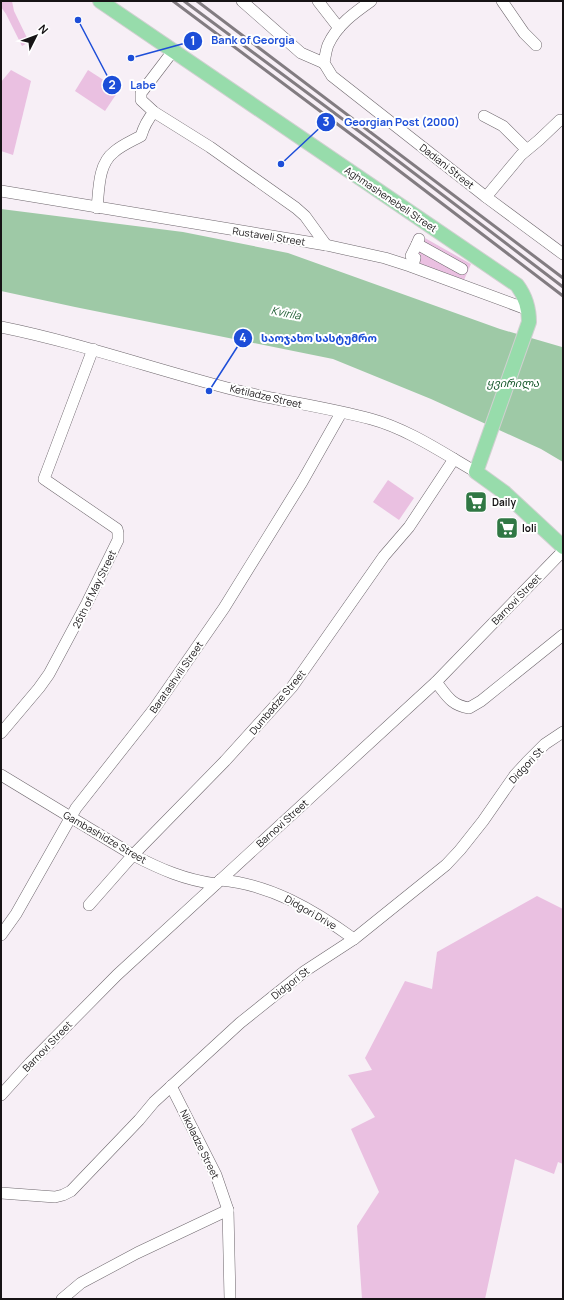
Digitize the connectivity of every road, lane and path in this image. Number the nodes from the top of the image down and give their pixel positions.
1 (100, 1) edge
2 (242, 1) edge
3 (318, 1) edge
4 (371, 1) edge
5 (502, 1) edge
6 (339, 28) junction
7 (536, 45) dead end
8 (173, 51) junction
9 (324, 63) junction
10 (154, 112) junction
11 (484, 116) dead end
12 (560, 120) dead end
13 (526, 150) junction
14 (1, 191) edge
15 (486, 197) junction
16 (97, 208) junction
17 (326, 245) junction
18 (438, 253) junction
19 (563, 254) edge
20 (414, 262) dead end
21 (432, 268) dead end
22 (462, 270) dead end
23 (529, 316) junction
24 (1, 327) edge
25 (93, 349) junction
26 (341, 413) junction
27 (454, 459) junction
28 (476, 472) junction
29 (563, 547) edge
30 (563, 551) edge
31 (563, 635) edge
32 (436, 682) junction
33 (563, 732) edge
34 (1, 733) edge
35 (1, 775) edge
36 (70, 817) junction
37 (133, 855) junction
38 (218, 882) junction
39 (89, 905) dead end
40 (1, 936) edge
41 (354, 938) junction
42 (172, 1086) junction
43 (1, 1095) edge
44 (1, 1193) edge
45 (228, 1210) junction
46 (228, 1298) edge
47 (62, 1299) edge

1 - 8 main road, Aghmashenebeli Street
2 - 9 street
3 - 6 street
4 - 6 street
5 - 7 street
6 - 9 street
8 - 10 street
8 - 23 main road, Aghmashenebeli Street
9 - 15 street, Dadiani Street
10 - 16 street
10 - 17 street
11 - 13 street
12 - 13 street
13 - 15 street
14 - 16 street, Rustaveli Street
15 - 19 street, Dadiani Street
16 - 17 street, Rustaveli Street
17 - 23 street, Rustaveli Street
18 - 20 street
18 - 21 street
18 - 22 street
23 - 28 main road
24 - 25 street, Ketiladze Street
25 - 26 street, Ketiladze Street
25 - 34 street, 26th of May Street
26 - 27 street, Ketiladze Street
26 - 36 street, Baratashvili Street
27 - 28 street, Ketiladze Street
27 - 37 street, Dumbadze Street
28 - 29 main road
30 - 32 street, Barnovi Street
31 - 32 street
32 - 38 street, Barnovi Street
33 - 41 street, Didgori St
35 - 36 street, Gambashidze Street
36 - 37 street, Gambashidze Street
36 - 40 street, Baratashvili Street
37 - 38 street, Gambashidze Street
37 - 39 street, Dumbadze Street
38 - 41 street, Didgori Drive
38 - 43 street, Barnovi Street
41 - 42 street, Didgori St
42 - 44 street, Didgori St
42 - 45 street, Nikoladze Street
45 - 46 street, Nikoladze Street
45 - 47 street

